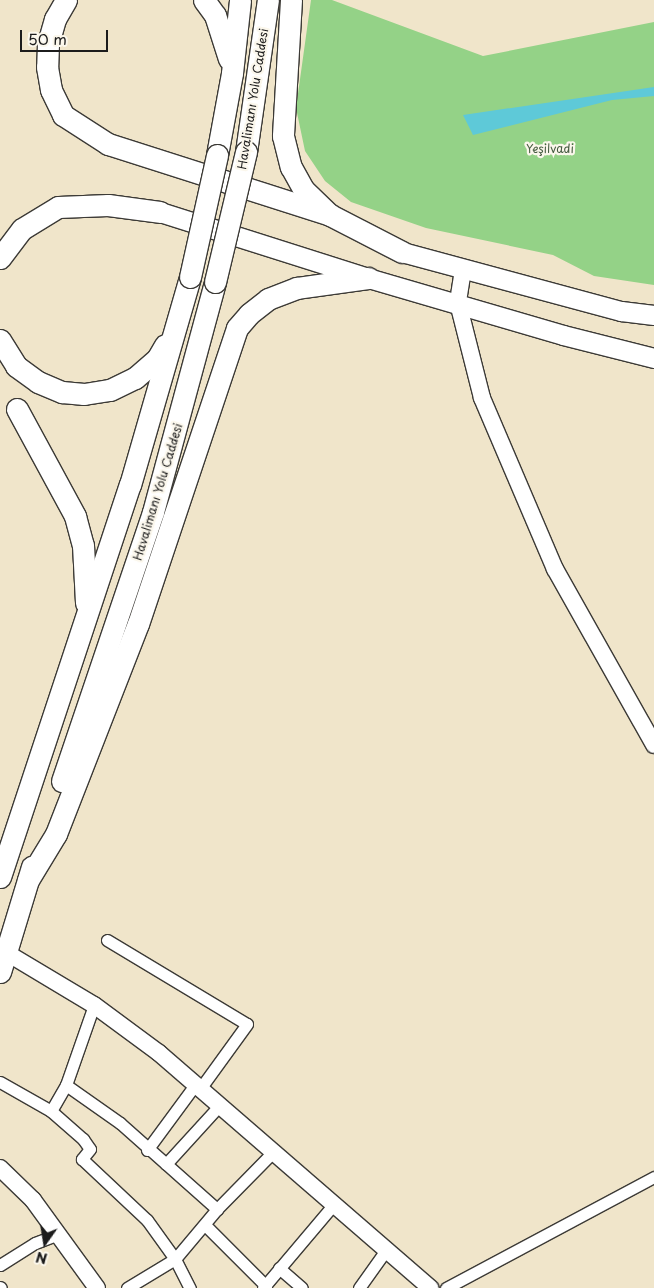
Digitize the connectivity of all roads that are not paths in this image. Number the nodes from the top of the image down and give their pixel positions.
1 (66, 0) edge
2 (204, 0) edge
3 (240, 0) edge
4 (268, 0) edge
5 (291, 0) edge
6 (232, 73) junction
7 (160, 212) joint
8 (330, 215) junction
9 (402, 252) joint
10 (0, 258) edge
11 (463, 270) junction
12 (368, 278) junction
13 (458, 303) junction
14 (654, 315) edge
15 (178, 320) junction
16 (0, 340) edge
17 (654, 358) edge
18 (17, 409) dead end
19 (87, 619) junction
20 (654, 745) edge
21 (0, 877) edge
22 (28, 880) junction
23 (107, 940) dead end
24 (3, 962) edge
25 (94, 1005) junction
26 (0, 1082) edge
27 (66, 1086) junction
28 (197, 1087) junction
29 (219, 1106) junction
30 (51, 1111) junction
31 (147, 1150) junction
32 (272, 1153) junction
33 (166, 1164) junction
34 (0, 1168) edge
35 (654, 1177) edge
36 (0, 1182) edge
37 (33, 1200) junction
38 (334, 1204) junction
39 (217, 1209) junction
40 (206, 1226) junction
41 (58, 1234) junction
42 (386, 1250) junction
43 (175, 1259) junction
44 (0, 1265) edge
45 (279, 1268) junction
46 (423, 1286) edge
47 (265, 1287) edge
48 (97, 1288) edge
49 (127, 1288) edge
50 (190, 1288) edge
51 (302, 1288) edge
52 (359, 1288) edge
53 (446, 1288) edge

1 - 8 highway
2 - 6 highway
3 - 6 highway, Havalimanı Yolu Caddesi
4 - 22 highway, Havalimanı Yolu Caddesi, bridge
5 - 8 highway
6 - 15 highway, Havalimanı Yolu Caddesi, bridge
7 - 10 highway
7 - 12 main road
8 - 9 highway
9 - 11 main road
11 - 13 street
11 - 14 main road
12 - 13 main road
12 - 22 highway
13 - 17 main road
13 - 20 street
15 - 16 highway
15 - 19 highway, Havalimanı Yolu Caddesi
18 - 19 highway
19 - 21 highway, Havalimanı Yolu Caddesi
22 - 24 highway, Havalimanı Yolu Caddesi
23 - 28 street
24 - 25 street
25 - 27 street
25 - 28 street
26 - 30 street
27 - 30 street
27 - 31 street
28 - 29 street
28 - 31 street
29 - 32 street
29 - 33 street
30 - 43 street
31 - 33 street
32 - 38 street
32 - 39 street
33 - 39 street
34 - 37 street
35 - 53 street
36 - 37 street
37 - 41 street
38 - 42 street
38 - 45 street
39 - 40 street
40 - 43 street
40 - 47 street
41 - 44 street
41 - 48 street
42 - 46 street
42 - 52 street
43 - 49 street
43 - 50 street
45 - 47 street
45 - 51 street

